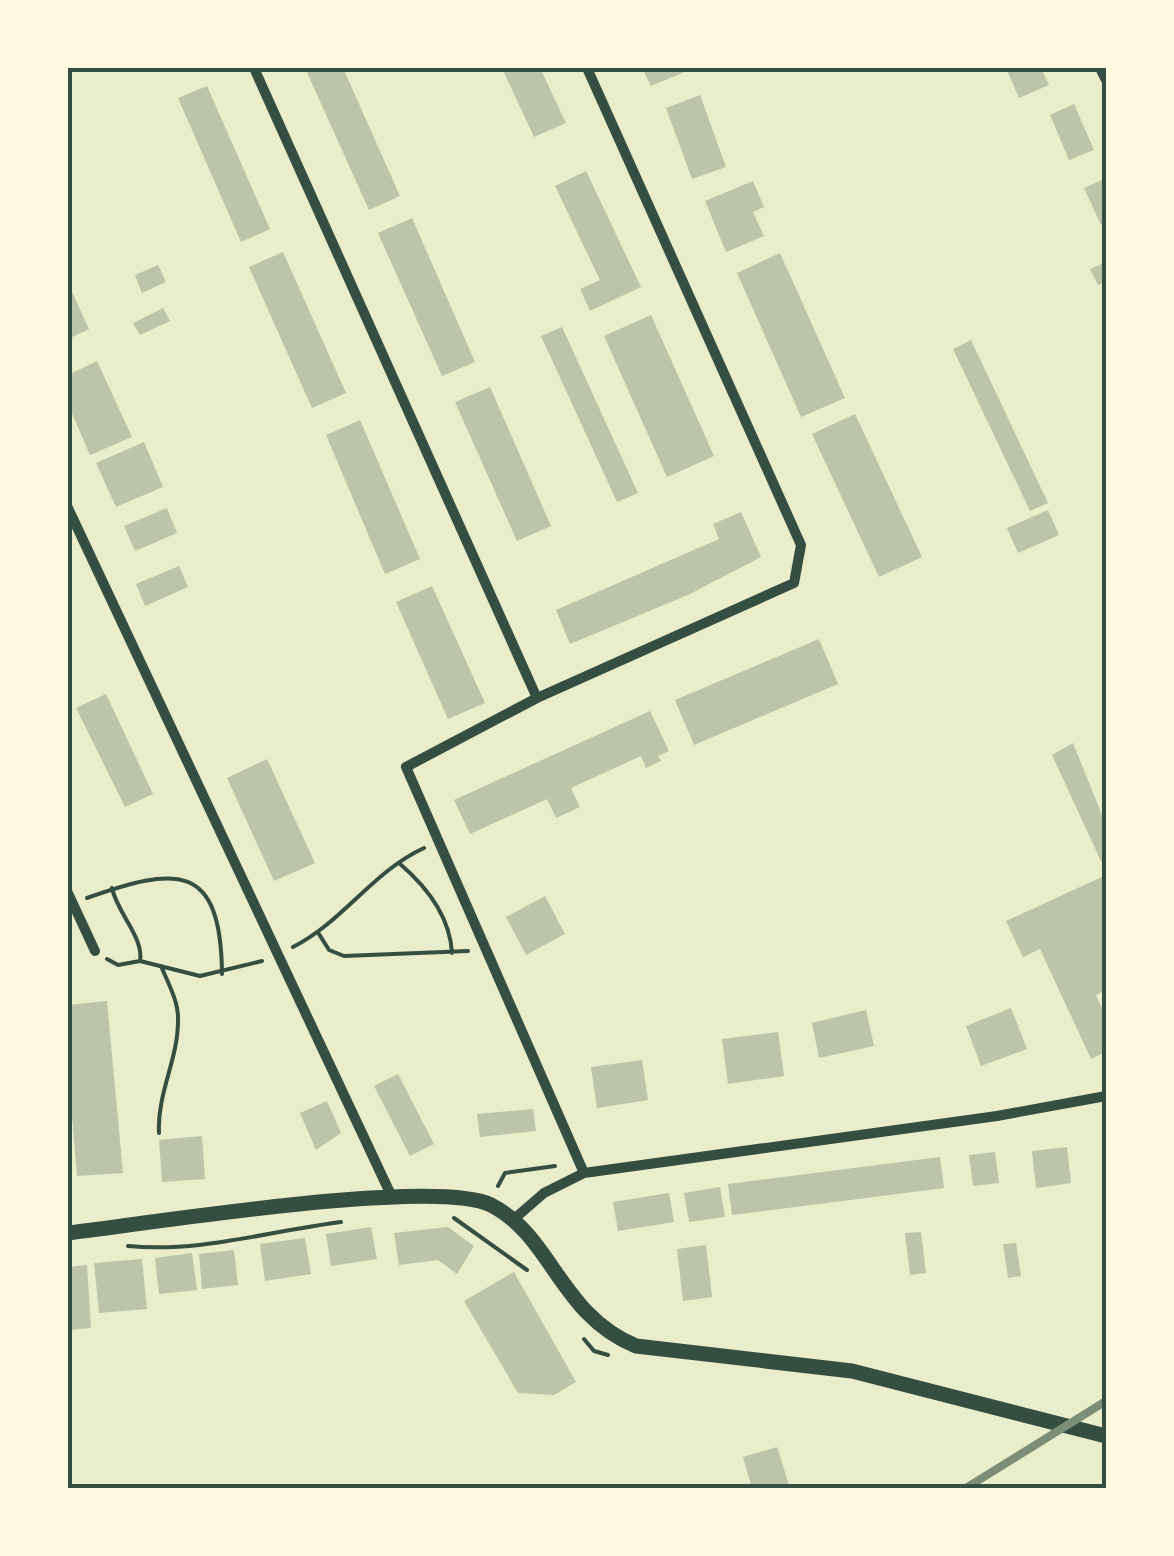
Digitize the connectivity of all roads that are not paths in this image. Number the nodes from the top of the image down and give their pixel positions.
1 (254, 68) edge
2 (586, 68) edge
3 (1100, 68) edge
4 (1106, 80) edge
5 (68, 508) edge
6 (537, 698) junction
7 (70, 898) edge
8 (95, 951) road end
9 (1106, 1096) edge
10 (584, 1172) junction
11 (392, 1196) junction
12 (514, 1220) junction
13 (68, 1233) edge
14 (1106, 1436) edge

1 - 6 street
2 - 6 street
3 - 4 street
5 - 11 street
6 - 10 street
7 - 8 street
9 - 10 street
10 - 12 street
11 - 12 street
11 - 13 street
12 - 14 street

